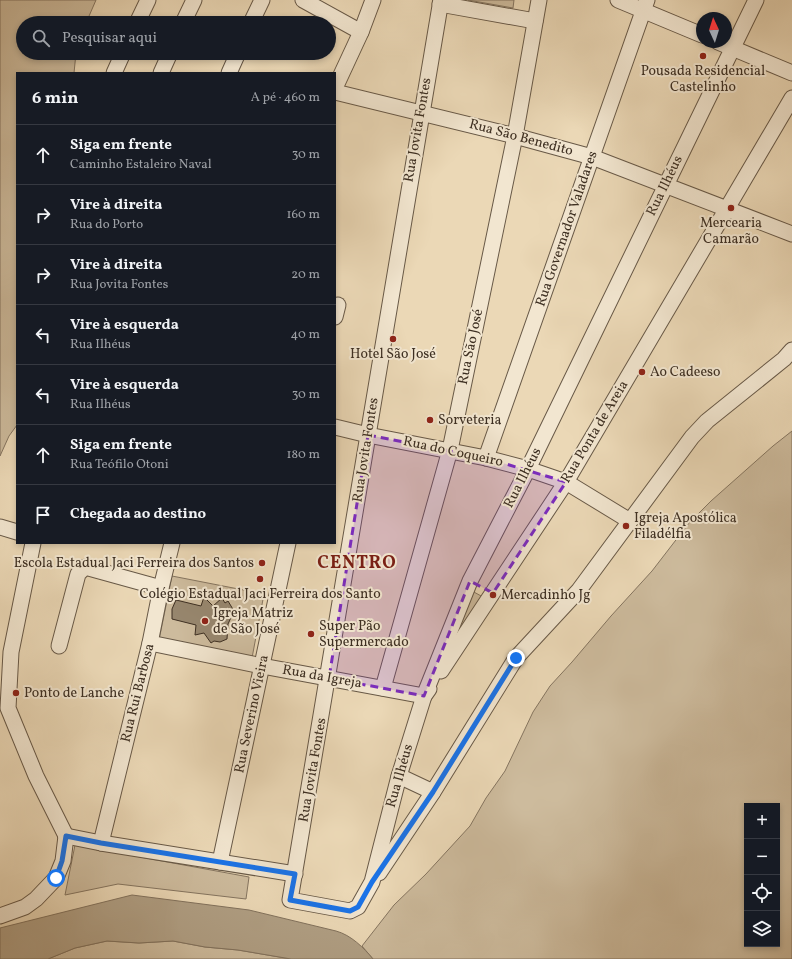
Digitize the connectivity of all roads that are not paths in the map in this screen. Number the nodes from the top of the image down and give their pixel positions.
1 (148, 0) edge
2 (194, 0) edge
3 (262, 0) edge
4 (303, 0) edge
5 (373, 0) edge
6 (539, 0) edge
7 (618, 0) edge
8 (756, 0) edge
9 (441, 2) edge
10 (645, 5) edge
11 (140, 16) edge
12 (187, 16) edge
13 (255, 16) edge
14 (332, 16) edge
15 (336, 18) edge
16 (535, 22) junction
17 (361, 32) junction
18 (696, 32) edge
19 (732, 48) junction
20 (120, 60) edge
21 (167, 60) edge
22 (234, 60) edge
23 (114, 72) edge
24 (161, 72) edge
25 (228, 72) edge
26 (792, 73) edge
27 (336, 86) edge
28 (336, 92) edge
29 (792, 98) edge
30 (421, 113) junction
31 (515, 136) junction
32 (592, 157) junction
33 (665, 186) junction
34 (727, 210) junction
35 (792, 234) edge
36 (792, 350) edge
37 (336, 427) edge
38 (368, 435) junction
39 (450, 450) junction
40 (486, 458) junction
41 (528, 469) junction
42 (566, 482) junction
43 (630, 521) junction
44 (0, 527) edge
45 (16, 532) edge
46 (33, 544) edge
47 (172, 544) edge
48 (288, 544) edge
49 (470, 581) junction
50 (161, 588) junction
51 (493, 593) junction
52 (150, 643) junction
53 (59, 646) dead end
54 (262, 666) junction
55 (329, 678) junction
56 (383, 688) junction
57 (424, 696) junction
58 (399, 776) junction
59 (433, 792) junction
60 (66, 836) junction
61 (101, 843) junction
62 (220, 862) junction
63 (295, 874) junction
64 (372, 882) junction
65 (290, 900) joint
66 (0, 916) edge

1 - 11 street
2 - 12 street
3 - 13 street
4 - 14 street
5 - 17 street
6 - 16 street, Rua São José
7 - 10 street
8 - 19 street, Rua Ilhéus
9 - 16 street
9 - 30 street, Rua Jovita Fontes
10 - 18 street
10 - 32 street, Rua Governador Valadares
15 - 17 street
16 - 31 street, Rua São José
17 - 27 street
19 - 26 street
19 - 33 street, Rua Ilhéus
20 - 23 street
21 - 24 street
22 - 25 street
28 - 30 street, Rua São Benedito
29 - 34 street, Rua Ponta de Areia
30 - 31 street, Rua São Benedito
30 - 38 street, Rua Jovita Fontes
31 - 32 street, Rua São Benedito
31 - 39 street, Rua São José
32 - 33 street, Rua São Benedito
32 - 40 street, Rua Governador Valadares
33 - 34 street, Rua São Benedito
33 - 41 street, Rua Ilhéus
34 - 35 street, Rua São Benedito
34 - 42 street, Rua Ponta de Areia
36 - 43 street
37 - 38 street, Rua do Coqueiro
38 - 39 street, Rua do Coqueiro
38 - 55 street, Rua Jovita Fontes
39 - 40 street, Rua do Coqueiro
39 - 56 street, Rua São José
40 - 41 street, Rua do Coqueiro
41 - 42 street, Rua do Coqueiro
41 - 49 street, Rua Ilhéus
42 - 43 street, Rua do Coqueiro
42 - 51 street, Rua Ponta de Areia
43 - 59 street
44 - 45 street
46 - 60 street
47 - 50 street, Rua Rui Barbosa
48 - 54 street, Rua Severino Vieira
49 - 51 street
49 - 57 street, Rua Ilhéus
50 - 52 street, Rua Rui Barbosa
50 - 53 street
51 - 57 street, Rua Ponta de Areia
52 - 54 street, Rua da Igreja
52 - 61 street, Rua Rui Barbosa
54 - 55 street, Rua da Igreja
54 - 62 street, Rua Severino Vieira
55 - 56 street, Rua da Igreja
55 - 63 street, Rua Jovita Fontes
56 - 57 street, Rua da Igreja
57 - 58 street, Rua Ilhéus
58 - 59 street
58 - 64 street, Rua Ilhéus
59 - 64 street
60 - 61 street
60 - 66 street
61 - 62 street
62 - 63 street
63 - 65 street, Rua Jovita Fontes
64 - 65 street, Rua Ilhéus

